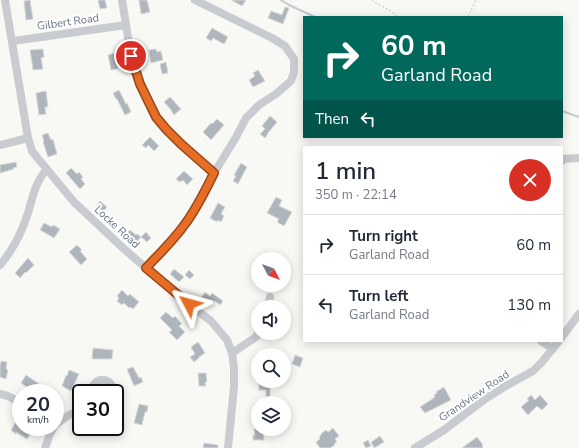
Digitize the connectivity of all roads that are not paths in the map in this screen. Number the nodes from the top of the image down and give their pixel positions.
1 (5, 0) edge
2 (122, 0) edge
3 (195, 0) edge
4 (126, 25) junction
5 (13, 41) junction
6 (28, 138) junction
7 (0, 145) edge
8 (579, 158) edge
9 (563, 160) edge
10 (46, 170) junction
11 (214, 173) junction
12 (0, 265) edge
13 (146, 268) junction
14 (270, 297) dead end
15 (269, 300) edge
16 (579, 314) edge
17 (563, 336) edge
18 (252, 340) edge
19 (542, 342) edge
20 (558, 342) edge
21 (553, 349) junction
22 (232, 353) junction
23 (94, 384) edge
24 (111, 384) edge
25 (0, 394) edge
26 (12, 398) edge
27 (49, 436) edge
28 (45, 448) edge
29 (228, 448) edge
30 (415, 448) edge

1 - 5 street, Locke Road
2 - 4 street
3 - 11 street
4 - 5 street, Gilbert Road
4 - 11 street
5 - 6 street, Locke Road
6 - 7 street
6 - 10 street, Locke Road
8 - 9 street
10 - 12 street
10 - 13 street, Locke Road
11 - 13 street
13 - 22 street, Locke Road
14 - 15 street
16 - 17 street
18 - 22 street
19 - 21 street
20 - 21 street, Grandview Road
21 - 30 street, Grandview Road
22 - 29 street, Locke Road
23 - 24 street
25 - 26 street
27 - 28 street

